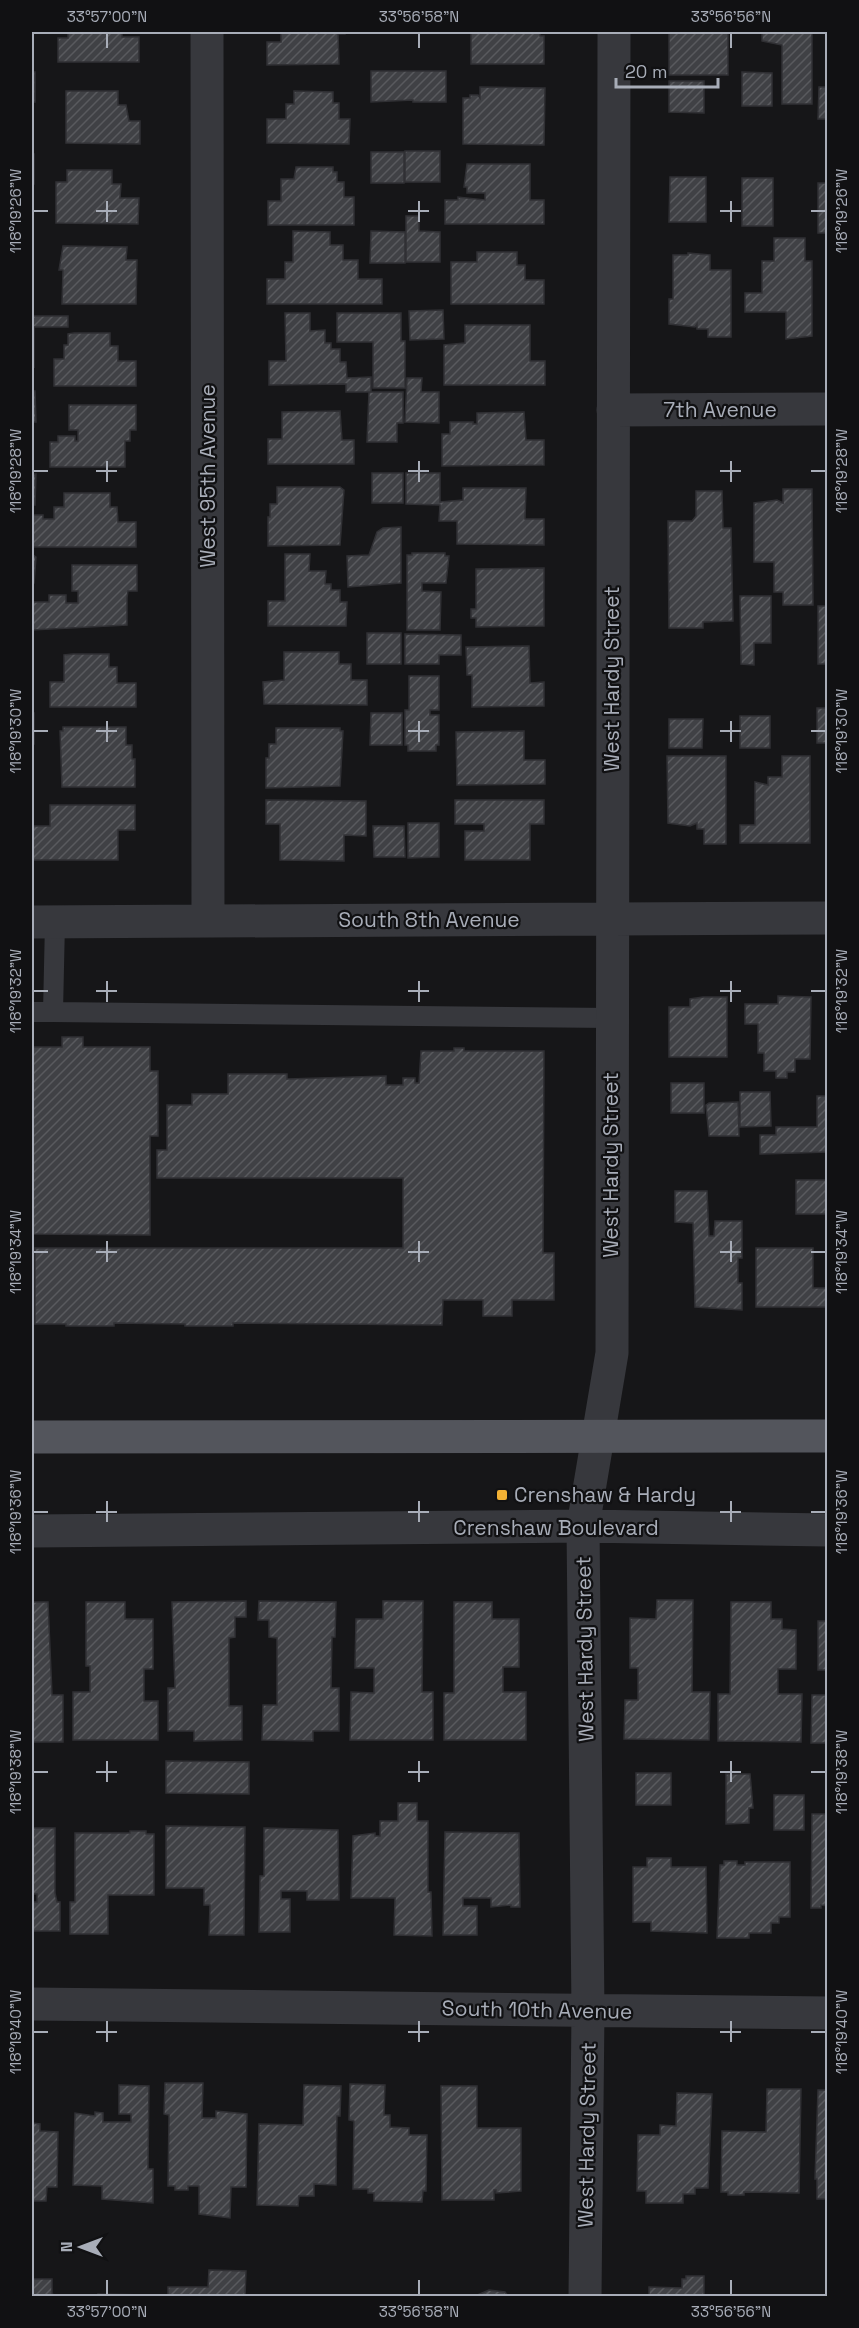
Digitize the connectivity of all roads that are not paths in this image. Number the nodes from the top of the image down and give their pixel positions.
1 (207, 32) edge
2 (615, 32) edge
3 (828, 409) edge
4 (613, 410) junction
5 (612, 918) junction
6 (828, 918) edge
7 (208, 921) junction
8 (44, 922) edge
9 (32, 1012) edge
10 (53, 1012) junction
11 (611, 1018) junction
12 (828, 1436) edge
13 (32, 1437) edge
14 (599, 1437) junction
15 (584, 1526) junction
16 (828, 1530) edge
17 (32, 1532) edge
18 (32, 2004) edge
19 (588, 2011) junction
20 (828, 2013) edge
21 (585, 2296) edge

1 - 7 street, West 95th Avenue
2 - 4 street, West Hardy Street
3 - 4 street, 7th Avenue
4 - 5 street, West Hardy Street
5 - 6 street, South 8th Avenue
5 - 7 street, South 8th Avenue
5 - 11 street, West Hardy Street
7 - 8 street, South 8th Avenue
8 - 10 lane
9 - 10 lane
10 - 11 lane
11 - 14 street, West Hardy Street
12 - 14 main road
13 - 14 main road
14 - 15 street, West Hardy Street
15 - 16 street, Crenshaw Boulevard
15 - 17 street, Crenshaw Boulevard
15 - 19 street, West Hardy Street
18 - 19 street, South 10th Avenue
19 - 20 street, South 10th Avenue
19 - 21 street, West Hardy Street

